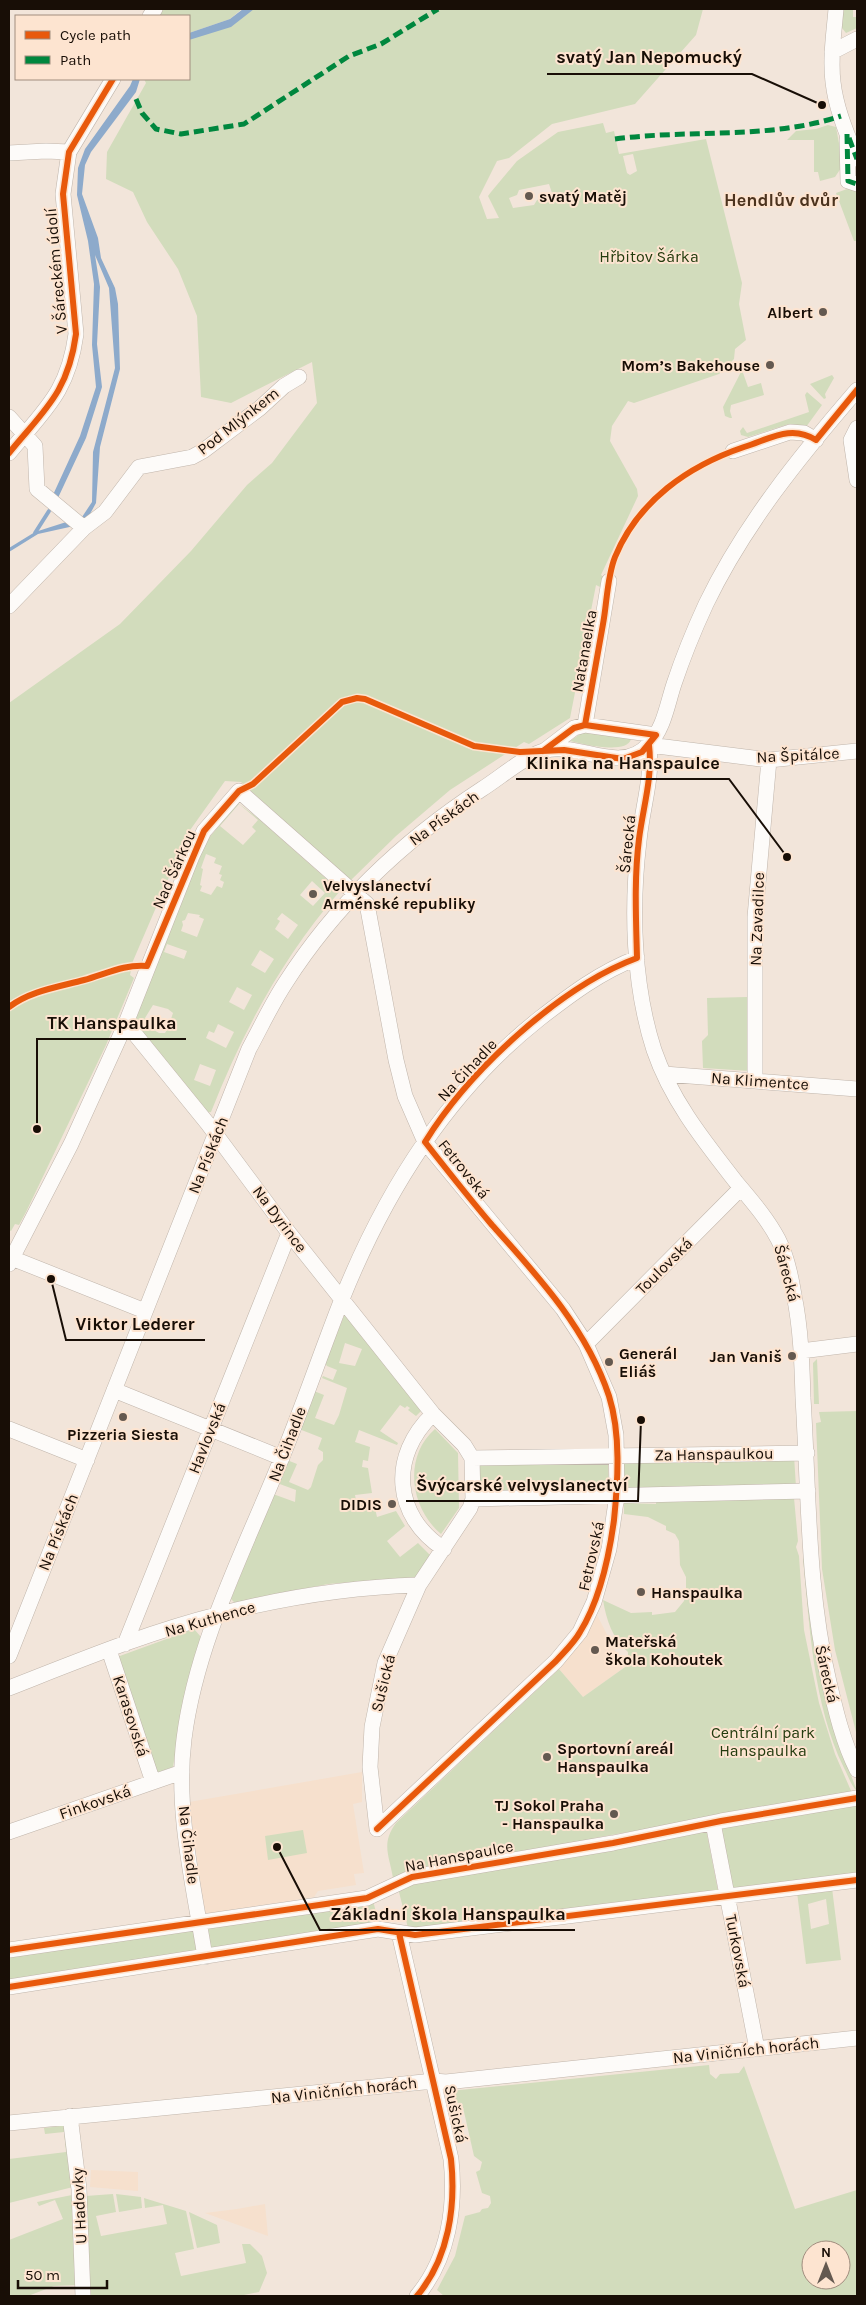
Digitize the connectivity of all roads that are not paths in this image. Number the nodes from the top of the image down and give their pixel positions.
1 (836, 9) edge
2 (857, 39) edge
3 (832, 52) junction
4 (112, 80) edge
5 (847, 134) junction
6 (69, 152) junction
7 (9, 153) edge
8 (857, 159) edge
9 (857, 184) edge
10 (299, 377) dead end
11 (857, 390) edge
12 (9, 417) edge
13 (857, 428) edge
14 (24, 434) junction
15 (816, 440) junction
16 (733, 451) dead end
17 (9, 453) edge
18 (857, 480) edge
19 (80, 523) junction
20 (610, 581) dead end
21 (9, 606) edge
22 (586, 726) junction
23 (653, 740) junction
24 (857, 751) edge
25 (543, 752) junction
26 (769, 760) junction
27 (239, 791) joint
28 (355, 893) junction
29 (637, 958) junction
30 (126, 1024) junction
31 (664, 1074) junction
32 (756, 1080) junction
33 (857, 1089) edge
34 (216, 1135) junction
35 (425, 1142) junction
36 (741, 1188) junction
37 (289, 1233) junction
38 (10, 1260) edge
39 (342, 1300) junction
40 (145, 1311) junction
41 (586, 1344) junction
42 (857, 1344) edge
43 (801, 1351) junction
44 (114, 1390) junction
45 (433, 1414) junction
46 (211, 1428) junction
47 (9, 1429) edge
48 (806, 1453) junction
49 (616, 1456) junction
50 (282, 1458) junction
51 (472, 1458) junction
52 (87, 1460) junction
53 (808, 1490) junction
54 (616, 1495) junction
55 (473, 1499) junction
56 (444, 1550) junction
57 (419, 1585) junction
58 (218, 1614) junction
59 (125, 1644) junction
60 (109, 1650) junction
61 (9, 1656) edge
62 (9, 1688) edge
63 (857, 1770) edge
64 (182, 1772) junction
65 (153, 1782) junction
66 (857, 1798) edge
67 (713, 1823) junction
68 (377, 1829) joint
69 (9, 1832) edge
70 (857, 1880) edge
71 (726, 1895) junction
72 (200, 1922) junction
73 (399, 1933) junction
74 (9, 1950) edge
75 (205, 1957) junction
76 (9, 1987) edge
77 (857, 2038) edge
78 (757, 2049) junction
79 (434, 2081) junction
80 (70, 2116) junction
81 (9, 2123) edge
82 (83, 2296) edge
83 (417, 2296) edge

1 - 3 street
2 - 3 street
3 - 5 street
4 - 6 street, V Šáreckém údolí
5 - 8 street
5 - 9 street
6 - 7 street
6 - 14 street, V Šáreckém údolí
10 - 19 street, Pod Mlýnkem
11 - 15 street, Šárecká
12 - 14 street
13 - 18 street
14 - 17 street, V Šáreckém údolí
14 - 19 street
15 - 16 street
15 - 23 street, Šárecká
19 - 21 street, Pod Mlýnkem
20 - 22 street, Natanaelka
22 - 23 street
22 - 25 street, Na Pískách
23 - 25 street, Na Pískách
23 - 26 street, Na Špitálce
23 - 29 street, Šárecká
24 - 26 street, Na Špitálce
25 - 28 street, Na Pískách
26 - 32 street, Na Zavadilce
27 - 28 street, Fetrovská
27 - 30 street, Nad Šárkou
28 - 34 street, Na Pískách
28 - 35 street, Fetrovská
29 - 31 street, Šárecká
29 - 35 street, Na Čihadle
30 - 34 street, Na Dyrince
30 - 38 street, Nad Šárkou
31 - 32 street, Na Klimentce
31 - 36 street, Šárecká
32 - 33 street, Na Klimentce
34 - 37 street, Na Dyrince
34 - 40 street, Na Pískách
35 - 39 street, Na Čihadle
35 - 41 street, Fetrovská
36 - 41 street, Toulovská
36 - 43 street, Šárecká
37 - 39 street, Na Dyrince
37 - 46 street, Havlovská
38 - 40 street
39 - 45 street, Na Dyrince
39 - 50 street, Na Čihadle
40 - 44 street, Na Pískách
41 - 49 street, Fetrovská
42 - 43 street
43 - 48 street, Šárecká
44 - 46 street
44 - 52 street, Na Pískách
45 - 51 street
45 - 56 street
46 - 50 street
46 - 59 street, Havlovská
47 - 52 street
48 - 49 street, Za Hanspaulkou
48 - 53 street, Šárecká
49 - 51 street, Za Hanspaulkou
49 - 54 street, Fetrovská
50 - 58 street, Na Čihadle
51 - 55 street
52 - 61 street, Na Pískách
53 - 54 street
53 - 63 street, Šárecká
54 - 55 street
54 - 68 street, Fetrovská
55 - 56 street
56 - 57 street, Sušická
57 - 58 street, Na Kuthence
57 - 68 street, Sušická
58 - 59 street, Na Kuthence
58 - 64 street, Na Čihadle
59 - 60 street, Na Kuthence
60 - 62 street, Na Kuthence
60 - 65 street, Karasovská
64 - 65 street, Finkovská
64 - 72 street, Na Čihadle
65 - 69 street, Finkovská
66 - 67 street, Na Hanspaulce
67 - 71 street, Turkovská
67 - 72 street, Na Hanspaulce
70 - 71 street
71 - 73 street
71 - 78 street, Turkovská
72 - 74 street, Na Hanspaulce
72 - 75 street, Na Čihadle
73 - 75 street
73 - 79 street, Sušická
75 - 76 street
77 - 78 street, Na Viničních horách
78 - 79 street, Na Viničních horách
79 - 80 street, Na Viničních horách
79 - 83 street, Sušická
80 - 81 street, Na Viničních horách
80 - 82 street, U Hadovky

